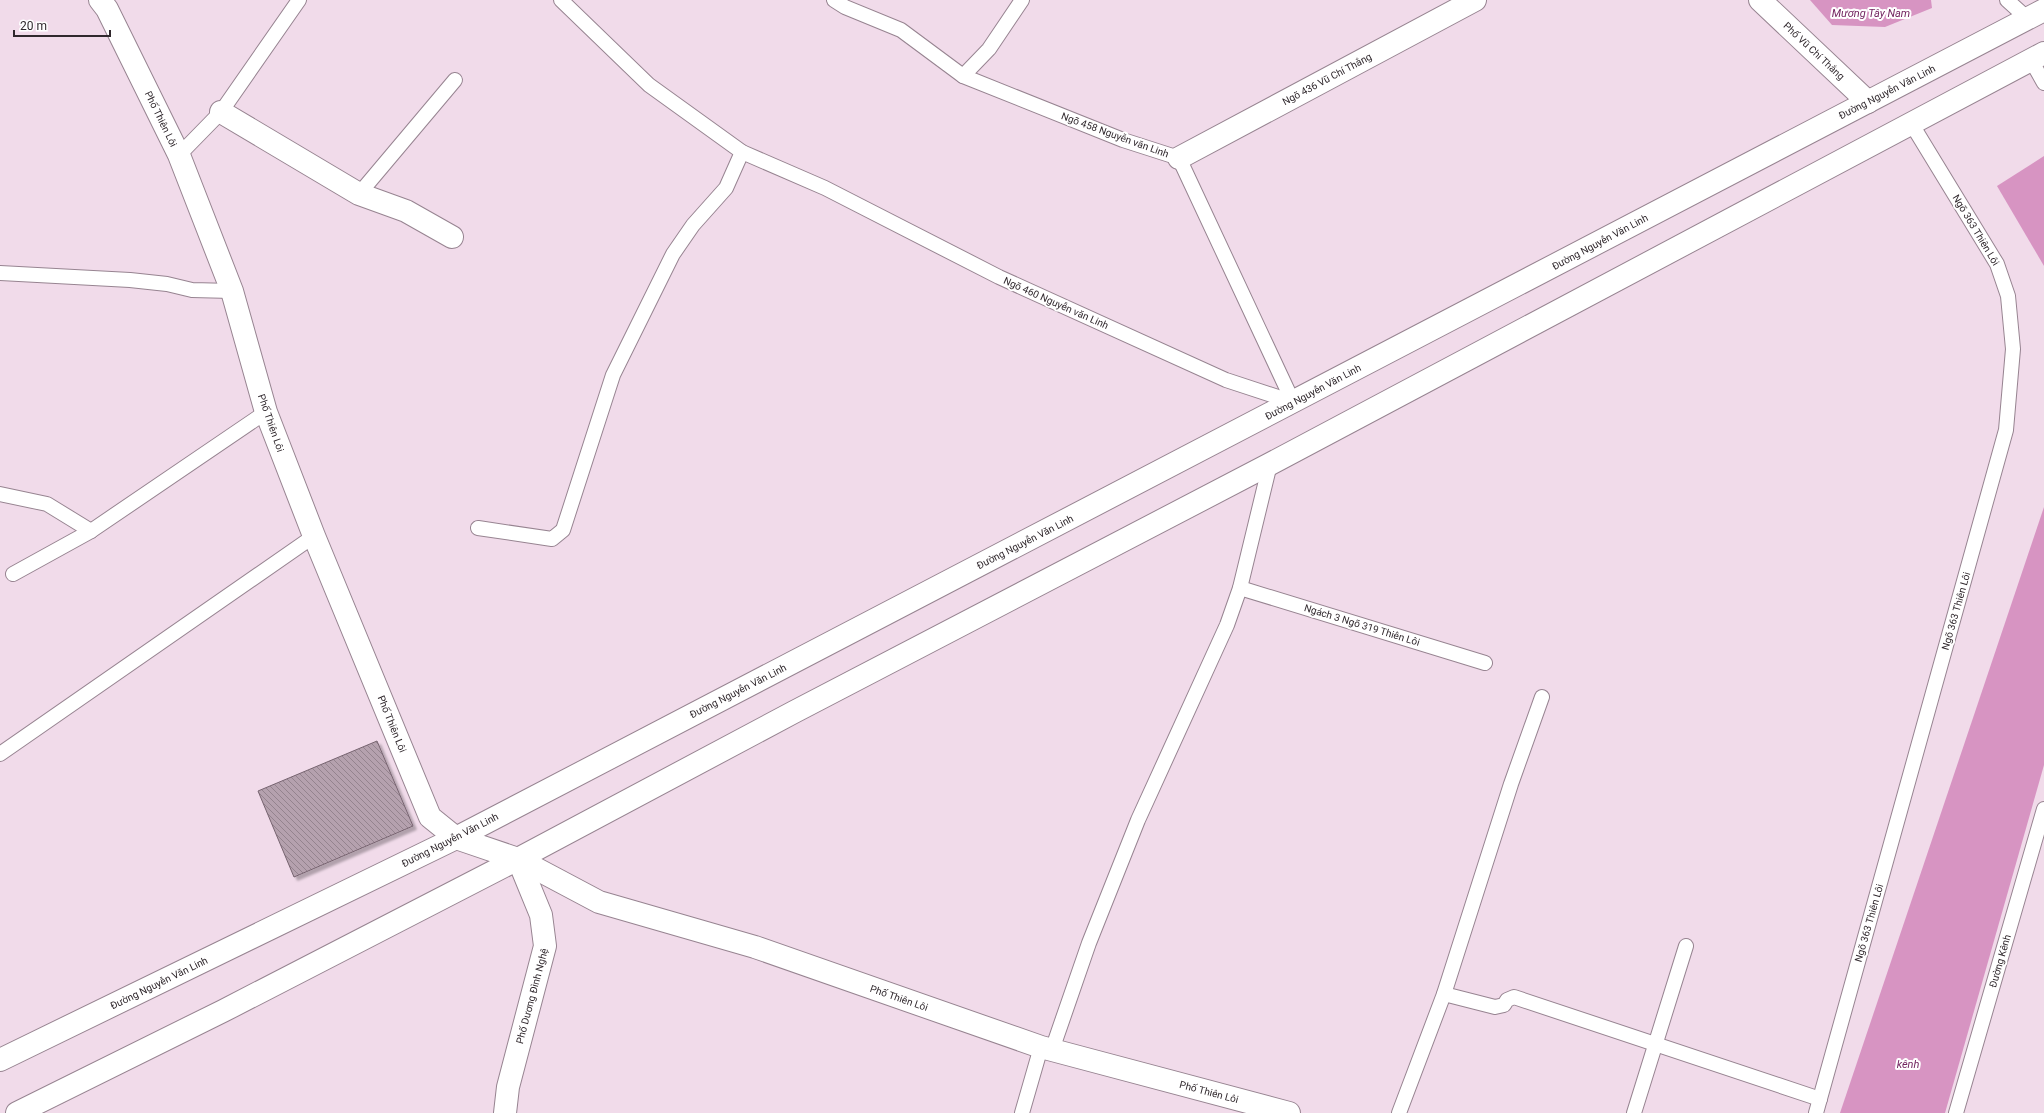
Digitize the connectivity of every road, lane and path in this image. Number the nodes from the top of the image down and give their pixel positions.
1 (100, 0) edge
2 (299, 0) edge
3 (561, 0) edge
4 (834, 0) edge
5 (1022, 0) edge
6 (1760, 0) edge
7 (2007, 0) edge
8 (1466, 2) edge
9 (2036, 14) edge
10 (2038, 57) edge
11 (963, 76) junction
12 (455, 80) dead end
13 (2044, 83) edge
14 (1868, 102) junction
15 (222, 112) junction
16 (1911, 123) junction
17 (742, 152) junction
18 (178, 155) junction
19 (1179, 158) junction
20 (359, 194) junction
21 (452, 237) dead end
22 (0, 273) edge
23 (232, 291) junction
24 (1294, 402) junction
25 (266, 412) junction
26 (1270, 464) junction
27 (0, 494) edge
28 (478, 528) dead end
29 (91, 531) junction
30 (314, 536) junction
31 (13, 574) dead end
32 (1240, 588) junction
33 (1485, 663) dead end
34 (1542, 697) dead end
35 (0, 754) edge
36 (2044, 809) edge
37 (456, 838) junction
38 (518, 860) junction
39 (1686, 946) dead end
40 (1444, 994) junction
41 (1657, 1045) junction
42 (1046, 1049) junction
43 (0, 1060) edge
44 (1820, 1099) junction
45 (21, 1112) edge
46 (505, 1113) edge
47 (1022, 1113) edge
48 (1289, 1113) edge
49 (1399, 1113) edge
50 (1634, 1113) edge
51 (1816, 1113) edge
52 (1956, 1113) edge

1 - 18 main road, Phố Thiên Lôi
2 - 15 lane
3 - 17 lane, Ngõ 460 Nguyễn văn Linh
4 - 11 lane, Ngõ 458 Nguyễn văn Linh
5 - 11 lane
6 - 14 main road, Phố Vũ Chí Thắng
7 - 9 lane
8 - 19 main road, Ngõ 436 Vũ Chí Thắng
9 - 14 main road, Đường Nguyễn Văn Linh
10 - 13 lane
10 - 16 main road
11 - 19 lane, Ngõ 458 Nguyễn văn Linh
12 - 20 lane
14 - 24 main road, Đường Nguyễn Văn Linh
15 - 18 lane
15 - 20 main road
16 - 26 main road
16 - 44 lane, Ngõ 363 Thiên Lôi
17 - 24 lane, Ngõ 460 Nguyễn văn Linh
17 - 28 lane
18 - 23 main road, Phố Thiên Lôi
19 - 24 lane, Ngõ 458 Nguyễn văn Linh
20 - 21 main road
22 - 23 lane
23 - 25 main road, Phố Thiên Lôi
24 - 37 main road, Đường Nguyễn Văn Linh
25 - 29 lane
25 - 30 main road, Phố Thiên Lôi
26 - 32 lane
26 - 38 main road
27 - 29 lane
29 - 31 lane
30 - 35 lane
30 - 37 main road, Phố Thiên Lôi
32 - 33 lane, Ngách 3 Ngõ 319 Thiên Lôi
32 - 42 lane
34 - 40 lane
36 - 52 lane, Đường Kênh
37 - 38 main road, Phố Thiên Lôi
37 - 43 main road, Đường Nguyễn Văn Linh
38 - 42 main road, Phố Thiên Lôi
38 - 45 main road
38 - 46 main road, Phố Dương Đình Nghệ
39 - 41 lane
40 - 41 lane
40 - 49 lane
41 - 44 lane
41 - 50 lane
42 - 47 lane
42 - 48 main road, Phố Thiên Lôi
44 - 51 lane, Ngõ 363 Thiên Lôi

